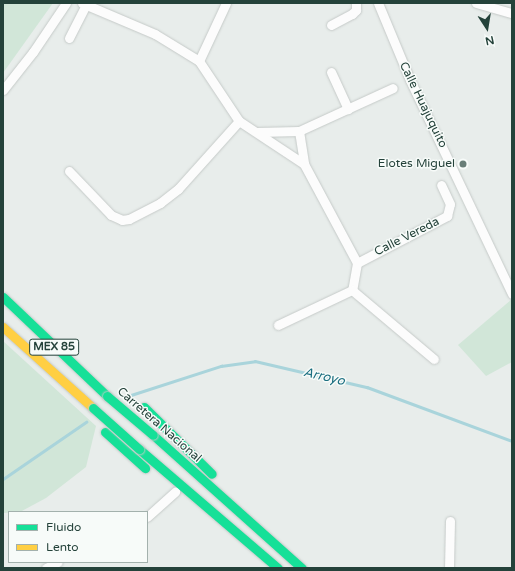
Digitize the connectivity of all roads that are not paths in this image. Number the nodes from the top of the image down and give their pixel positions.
1 (66, 3) edge
2 (226, 3) edge
3 (356, 3) edge
4 (378, 3) edge
5 (476, 3) edge
6 (85, 4) edge
7 (512, 12) edge
8 (331, 25) dead end
9 (69, 38) dead end
10 (199, 61) junction
11 (332, 72) dead end
12 (393, 88) dead end
13 (3, 90) edge
14 (348, 109) junction
15 (239, 120) junction
16 (299, 131) junction
17 (256, 132) junction
18 (304, 164) junction
19 (69, 171) dead end
20 (441, 185) dead end
21 (357, 263) junction
22 (352, 290) junction
23 (512, 294) edge
24 (3, 297) edge
25 (278, 325) dead end
26 (3, 327) edge
27 (434, 359) dead end
28 (144, 407) dead end
29 (105, 432) dead end
30 (175, 492) junction
31 (202, 503) junction
32 (235, 509) junction
33 (148, 516) edge
34 (450, 521) dead end
35 (56, 563) edge
36 (46, 568) edge
37 (278, 568) edge
38 (302, 568) edge
39 (449, 568) edge

1 - 13 street
2 - 10 street
3 - 8 street
4 - 23 street, Calle Huajuquito
5 - 7 street
6 - 9 street
6 - 10 street
10 - 15 street
11 - 14 street
12 - 14 street
14 - 16 street
15 - 17 street
15 - 19 street
16 - 17 street
16 - 18 street
17 - 18 street
18 - 21 street
20 - 21 street, Calle Vereda
21 - 22 street
22 - 25 street
22 - 27 street
24 - 32 highway, Carretera Nacional / MEX 85, bridge
26 - 31 highway, MEX 85, bridge
28 - 32 highway, MEX 85
29 - 30 highway, MEX 85
30 - 31 highway, MEX 85
30 - 33 street
31 - 37 highway, MEX 85
32 - 38 highway, Carretera Nacional / MEX 85
34 - 39 street
35 - 36 street

